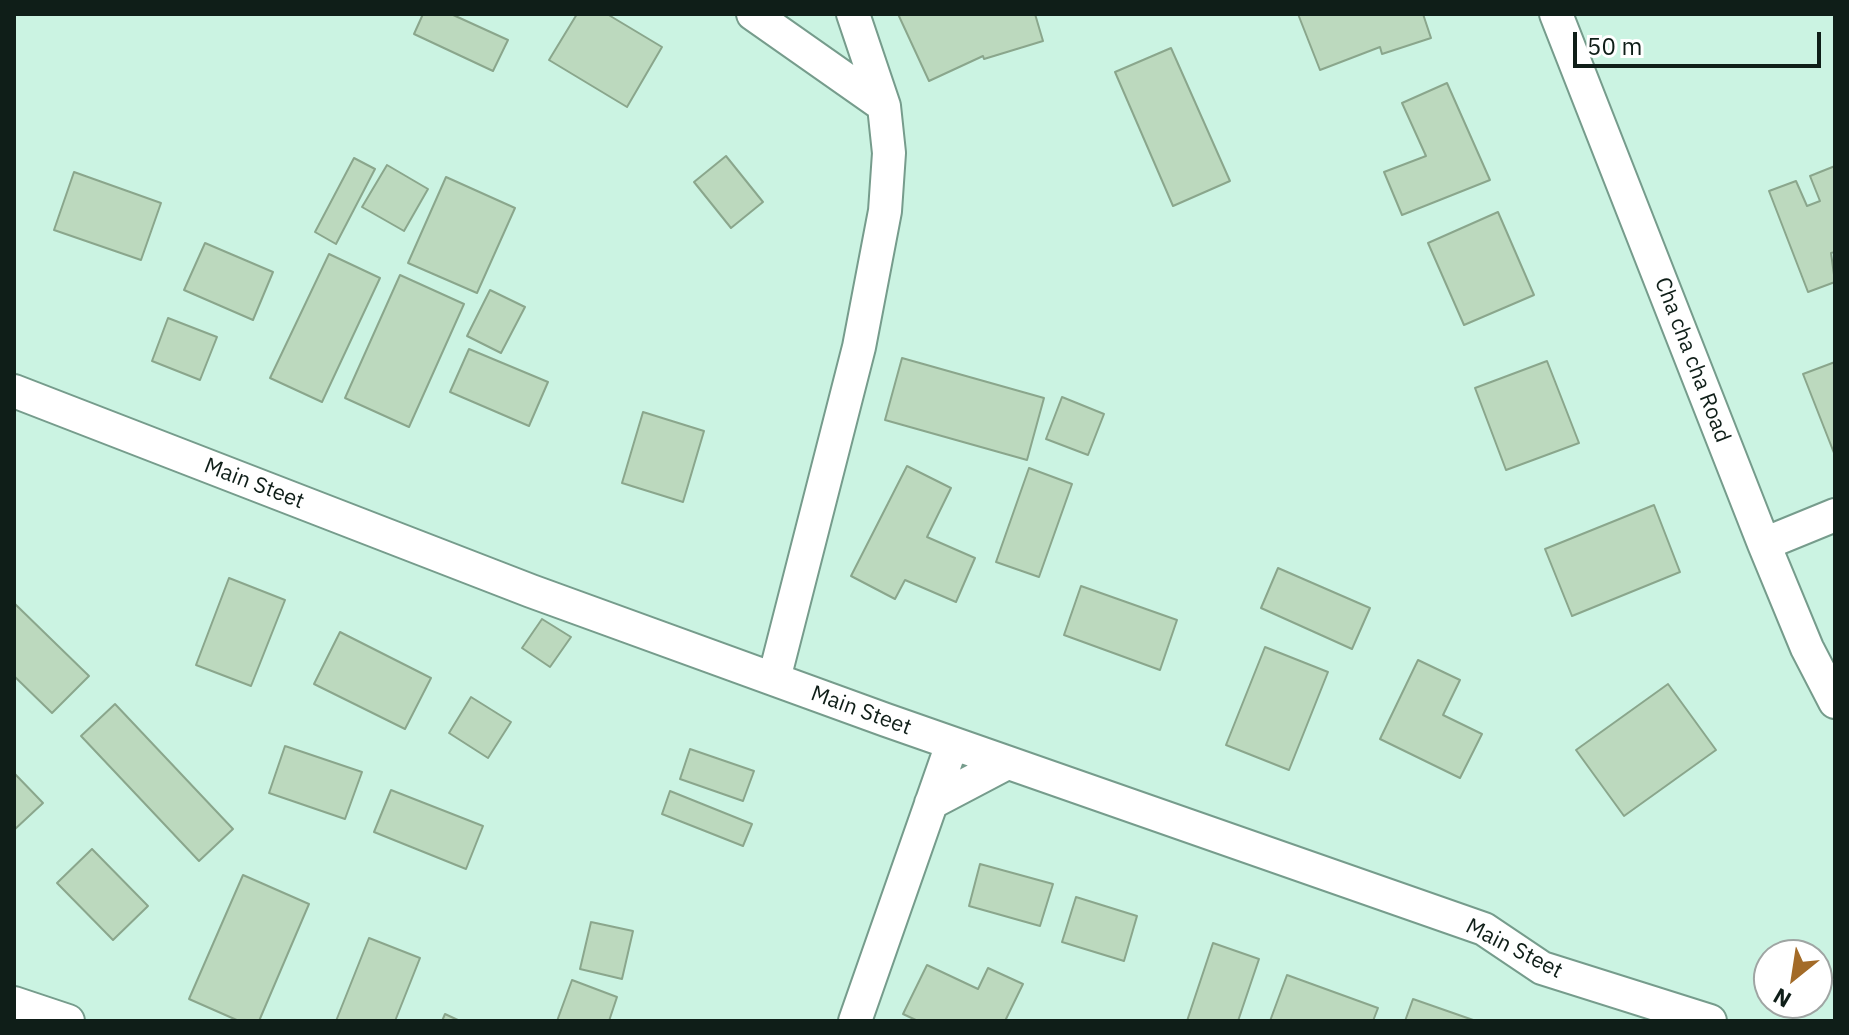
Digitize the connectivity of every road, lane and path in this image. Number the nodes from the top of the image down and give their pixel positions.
1 (753, 14) edge
2 (853, 14) edge
3 (1556, 14) edge
4 (884, 106) junction
5 (14, 391) edge
6 (1835, 515) edge
7 (1764, 544) junction
8 (774, 679) junction
9 (1835, 702) edge
10 (952, 744) junction
11 (1007, 763) junction
12 (931, 803) junction
13 (14, 1003) edge
14 (68, 1021) edge
15 (855, 1021) edge
16 (1710, 1021) edge

1 - 4 street
2 - 4 street
3 - 7 street, Cha cha cha Road
4 - 8 street
5 - 8 street, Main Steet
6 - 7 street
7 - 9 street, Cha cha cha Road
8 - 10 street, Main Steet
10 - 11 street, Main Steet
10 - 12 street
11 - 12 street
11 - 16 street, Main Steet
12 - 15 street
13 - 14 street

